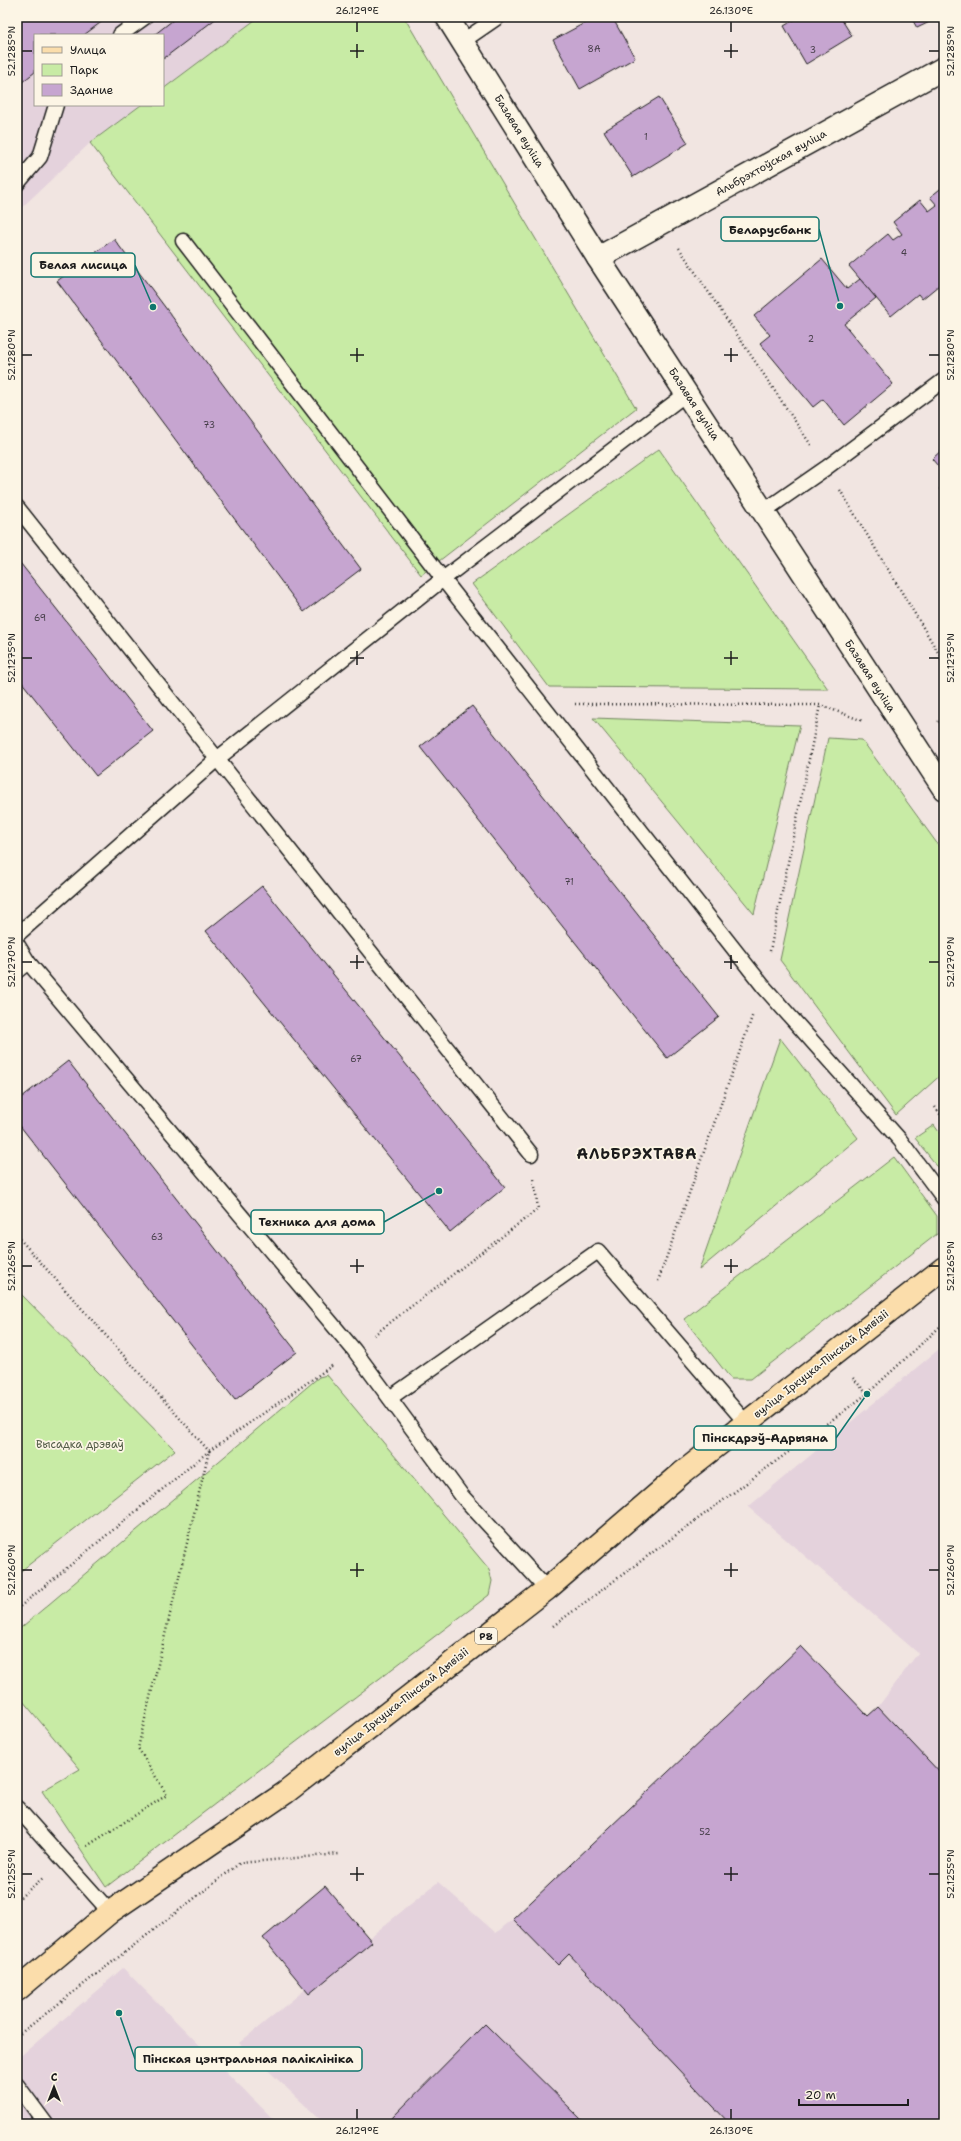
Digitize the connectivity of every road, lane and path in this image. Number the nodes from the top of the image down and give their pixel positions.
1 (145, 17) edge
2 (447, 17) edge
3 (498, 17) edge
4 (121, 34) edge
5 (463, 41) junction
6 (944, 68) edge
7 (56, 106) edge
8 (17, 184) edge
9 (662, 223) junction
10 (183, 241) dead end
11 (598, 258) junction
12 (944, 380) edge
13 (687, 393) junction
14 (826, 468) junction
15 (17, 507) edge
16 (764, 511) junction
17 (443, 579) junction
18 (944, 662) edge
19 (542, 703) junction
20 (944, 718) edge
21 (911, 739) junction
22 (217, 759) junction
23 (944, 789) edge
24 (17, 935) edge
25 (17, 944) edge
26 (28, 962) junction
27 (17, 971) edge
28 (935, 1108) dead end
29 (944, 1120) edge
30 (531, 1154) joint
31 (944, 1199) edge
32 (17, 1236) edge
33 (944, 1268) edge
34 (17, 1297) edge
35 (944, 1323) edge
36 (17, 1328) edge
37 (354, 1350) junction
38 (390, 1398) junction
39 (746, 1423) junction
40 (209, 1451) junction
41 (547, 1589) junction
42 (17, 1609) edge
43 (550, 1628) dead end
44 (17, 1808) edge
45 (339, 1854) dead end
46 (246, 1858) dead end
47 (63, 1861) junction
48 (240, 1863) junction
49 (17, 1900) edge
50 (110, 1912) junction
51 (17, 1990) edge
52 (17, 2036) edge
53 (17, 2085) edge
54 (46, 2124) edge

1 - 4 lane
2 - 5 street, Базавая вуліца
3 - 5 lane
5 - 11 street, Базавая вуліца
6 - 9 street, Альбрэхтоўская вуліца
7 - 8 lane
9 - 11 street, Альбрэхтоўская вуліца
9 - 14 path
10 - 17 lane
11 - 13 street, Базавая вуліца
12 - 14 lane
13 - 16 street, Базавая вуліца
13 - 17 lane
14 - 16 lane
14 - 18 path
15 - 22 lane
16 - 21 street, Базавая вуліца
17 - 19 lane
17 - 22 lane
19 - 21 path
19 - 31 lane
20 - 21 path
21 - 23 street, Базавая вуліца
22 - 24 lane
22 - 30 lane
25 - 26 lane
26 - 27 lane
26 - 37 lane
28 - 29 path
30 - 37 path
32 - 40 path
33 - 39 main road, вуліца Іркуцка-Пінскай Дывізіі / Р8
34 - 36 path
35 - 43 path
37 - 38 lane
37 - 40 path
38 - 39 lane
38 - 41 lane
39 - 41 main road, вуліца Іркуцка-Пінскай Дывізіі / Р8
40 - 42 path
40 - 47 path
41 - 50 main road, вуліца Іркуцка-Пінскай Дывізіі / Р8
44 - 47 lane
45 - 48 path
46 - 48 path
47 - 49 path
47 - 50 lane
48 - 52 path
50 - 51 main road, вуліца Іркуцка-Пінскай Дывізіі / Р8
53 - 54 lane

